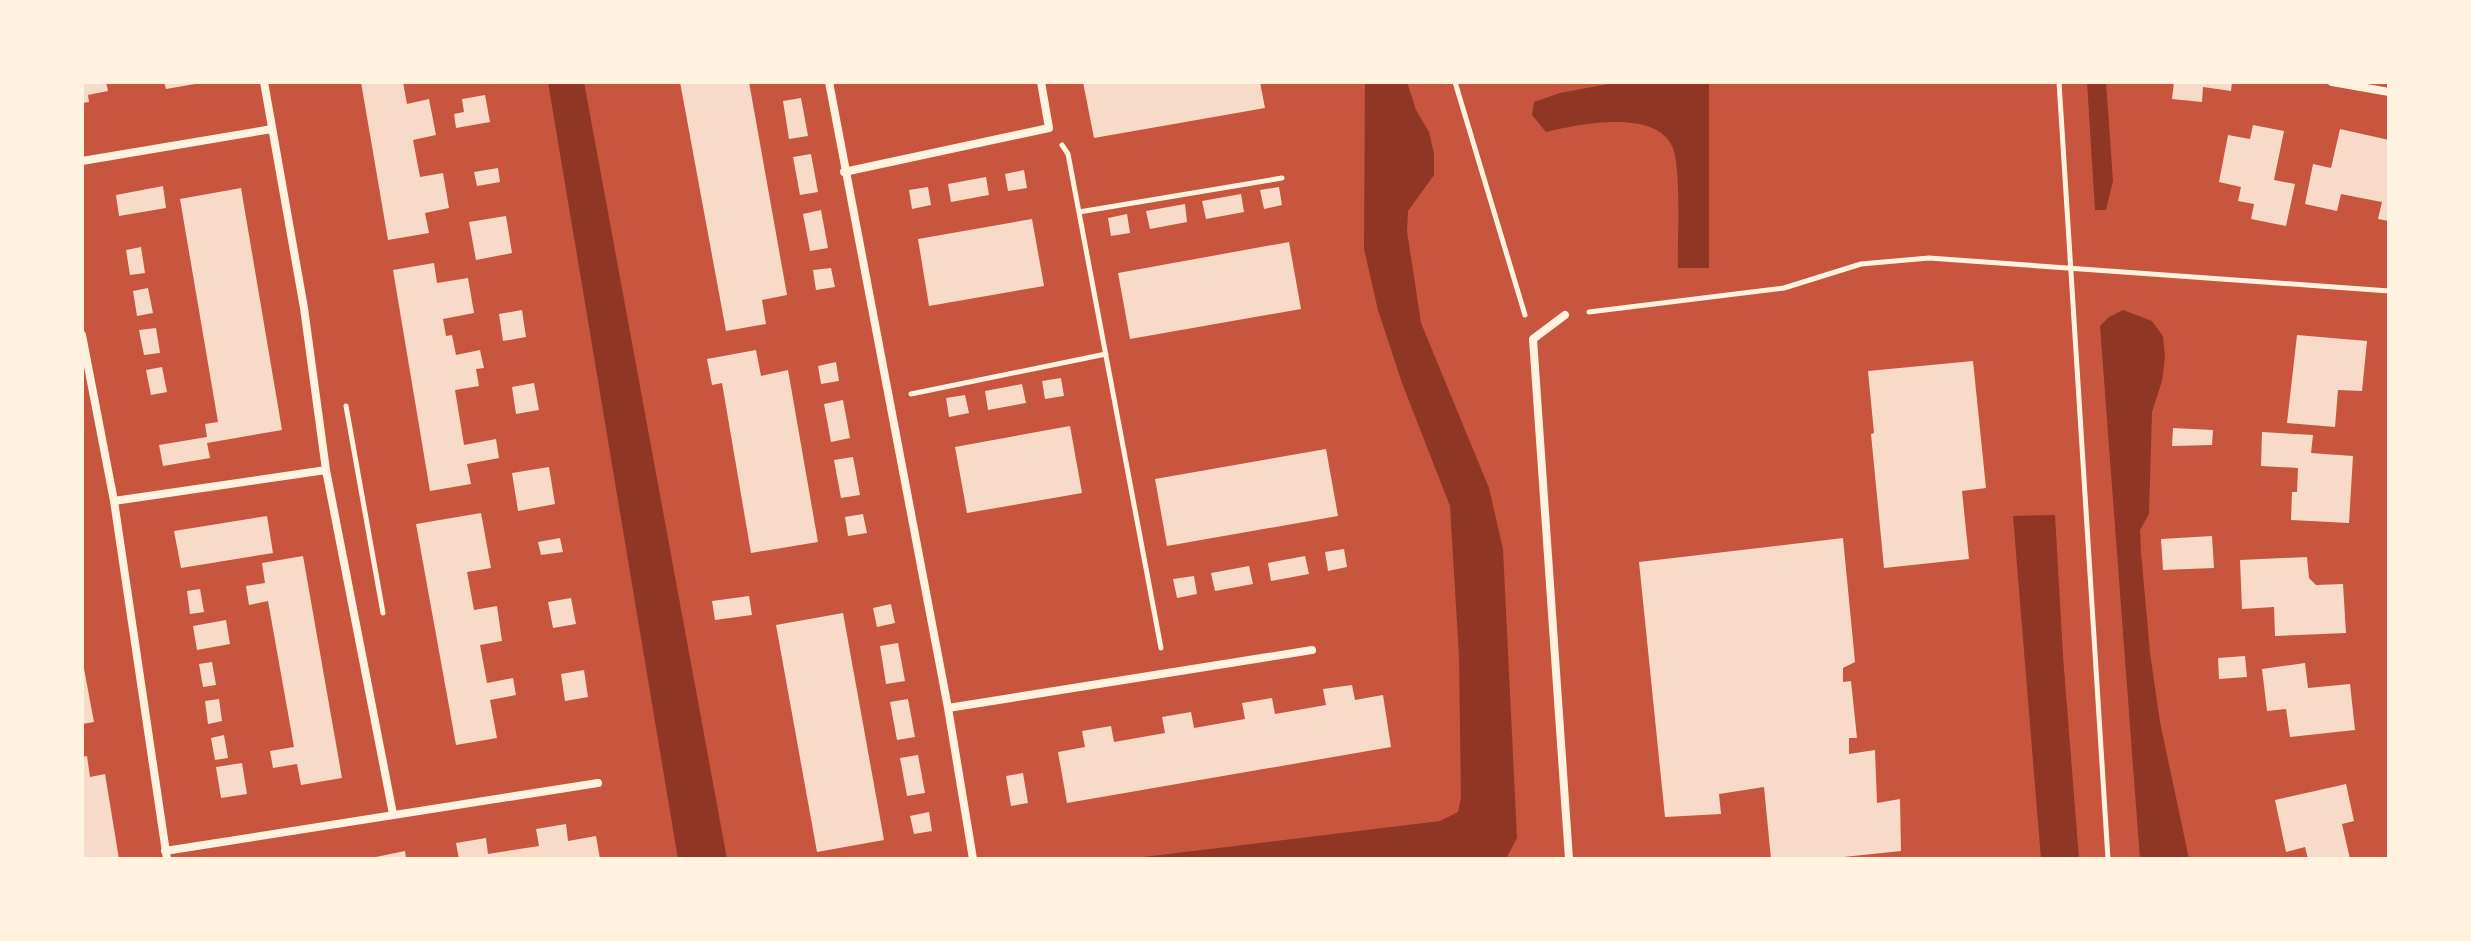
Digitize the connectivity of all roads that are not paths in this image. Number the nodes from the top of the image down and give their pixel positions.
1 (264, 82) edge
2 (829, 82) edge
3 (1041, 82) edge
4 (2332, 82) edge
5 (2389, 92) edge
6 (272, 129) junction
7 (82, 161) edge
8 (844, 172) junction
9 (1565, 315) road end
10 (82, 335) edge
11 (326, 470) junction
12 (114, 501) junction
13 (1312, 650) dead end
14 (948, 708) junction
15 (598, 783) dead end
16 (393, 814) junction
17 (166, 855) edge
18 (973, 859) edge
19 (1569, 859) edge

1 - 6 street
2 - 8 street
3 - 8 street
4 - 5 street
6 - 7 street
6 - 11 street
8 - 14 street
9 - 19 street
10 - 12 street
11 - 12 street
11 - 16 street
12 - 17 street
13 - 14 street
14 - 18 street
15 - 16 street
16 - 17 street

